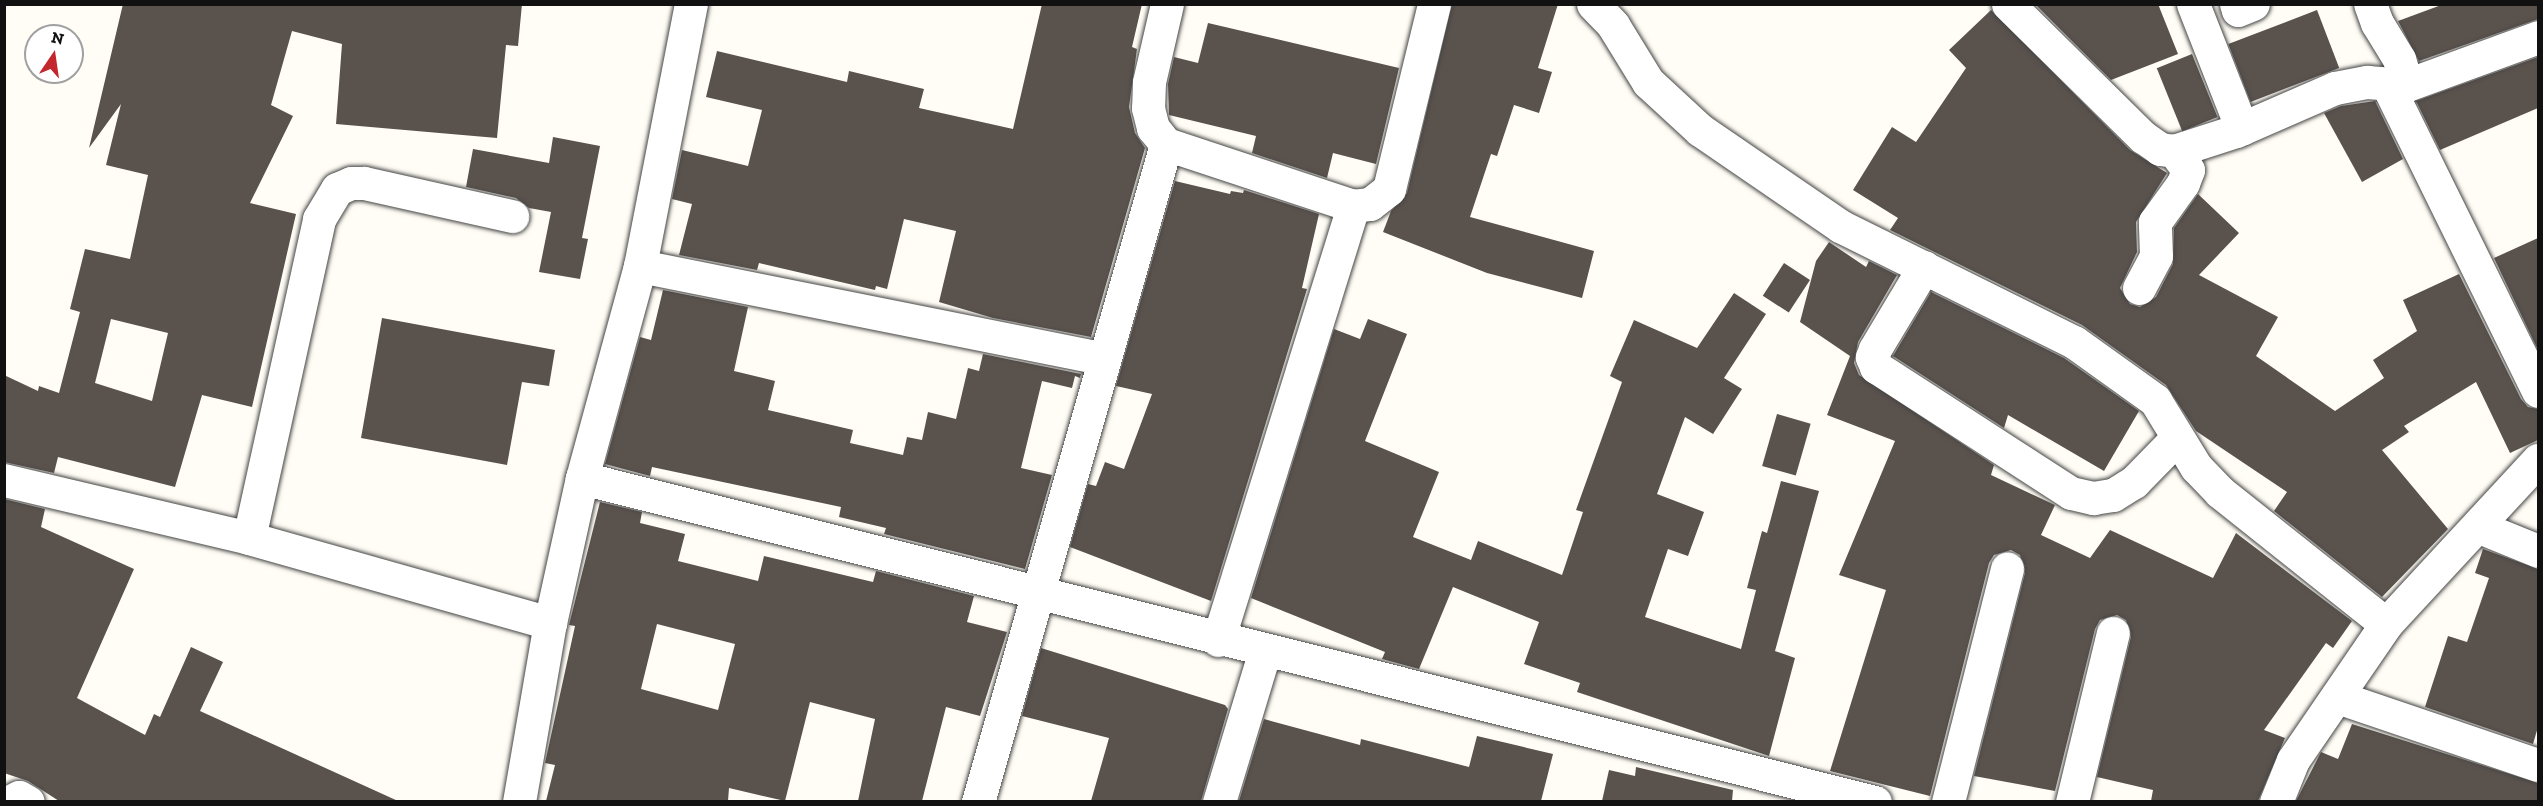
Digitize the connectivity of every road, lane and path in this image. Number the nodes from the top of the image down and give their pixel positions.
1 (692, 4) edge
2 (1167, 4) edge
3 (1434, 4) edge
4 (1593, 4) edge
5 (2008, 4) edge
6 (2193, 4) edge
7 (2236, 4) edge
8 (2253, 4) edge
9 (2370, 4) edge
10 (2538, 37) edge
11 (2397, 85) junction
12 (2242, 129) junction
13 (1166, 144) junction
14 (2174, 151) junction
15 (1353, 206) junction
16 (512, 216) dead end
17 (640, 266) junction
18 (1923, 267) junction
19 (2139, 288) dead end
20 (1104, 359) junction
21 (2538, 391) edge
22 (2176, 439) junction
23 (2538, 460) edge
24 (582, 478) junction
25 (4, 480) edge
26 (2479, 527) junction
27 (249, 538) junction
28 (2538, 551) edge
29 (2007, 568) dead end
30 (1038, 595) junction
31 (550, 623) junction
32 (2386, 624) junction
33 (2113, 633) dead end
34 (1218, 640) junction
35 (1264, 651) junction
36 (2337, 697) junction
37 (2538, 765) edge
38 (1808, 795) edge
39 (9, 801) edge
40 (28, 801) edge
41 (519, 801) edge
42 (978, 801) edge
43 (1220, 801) edge
44 (1875, 801) edge
45 (1948, 801) edge
46 (2072, 801) edge
47 (2276, 801) edge

1 - 17 street
2 - 13 street
3 - 15 street
4 - 18 street
5 - 14 street
6 - 12 street
7 - 8 street
9 - 11 street
10 - 11 street
11 - 12 street
11 - 21 street
12 - 14 street
13 - 15 street
13 - 20 street
14 - 19 street
15 - 34 street
16 - 27 street
17 - 20 street
17 - 24 street
18 - 22 street
18 - 22 street
20 - 30 street
22 - 32 street
23 - 26 street
24 - 30 street
24 - 31 street
25 - 27 street
26 - 28 street
26 - 32 street
27 - 31 street
29 - 45 street
30 - 34 street
30 - 42 street
31 - 41 street
32 - 36 street
33 - 46 street
34 - 35 street
35 - 38 street
35 - 43 street
36 - 37 street
36 - 47 street
38 - 44 street
39 - 40 street

